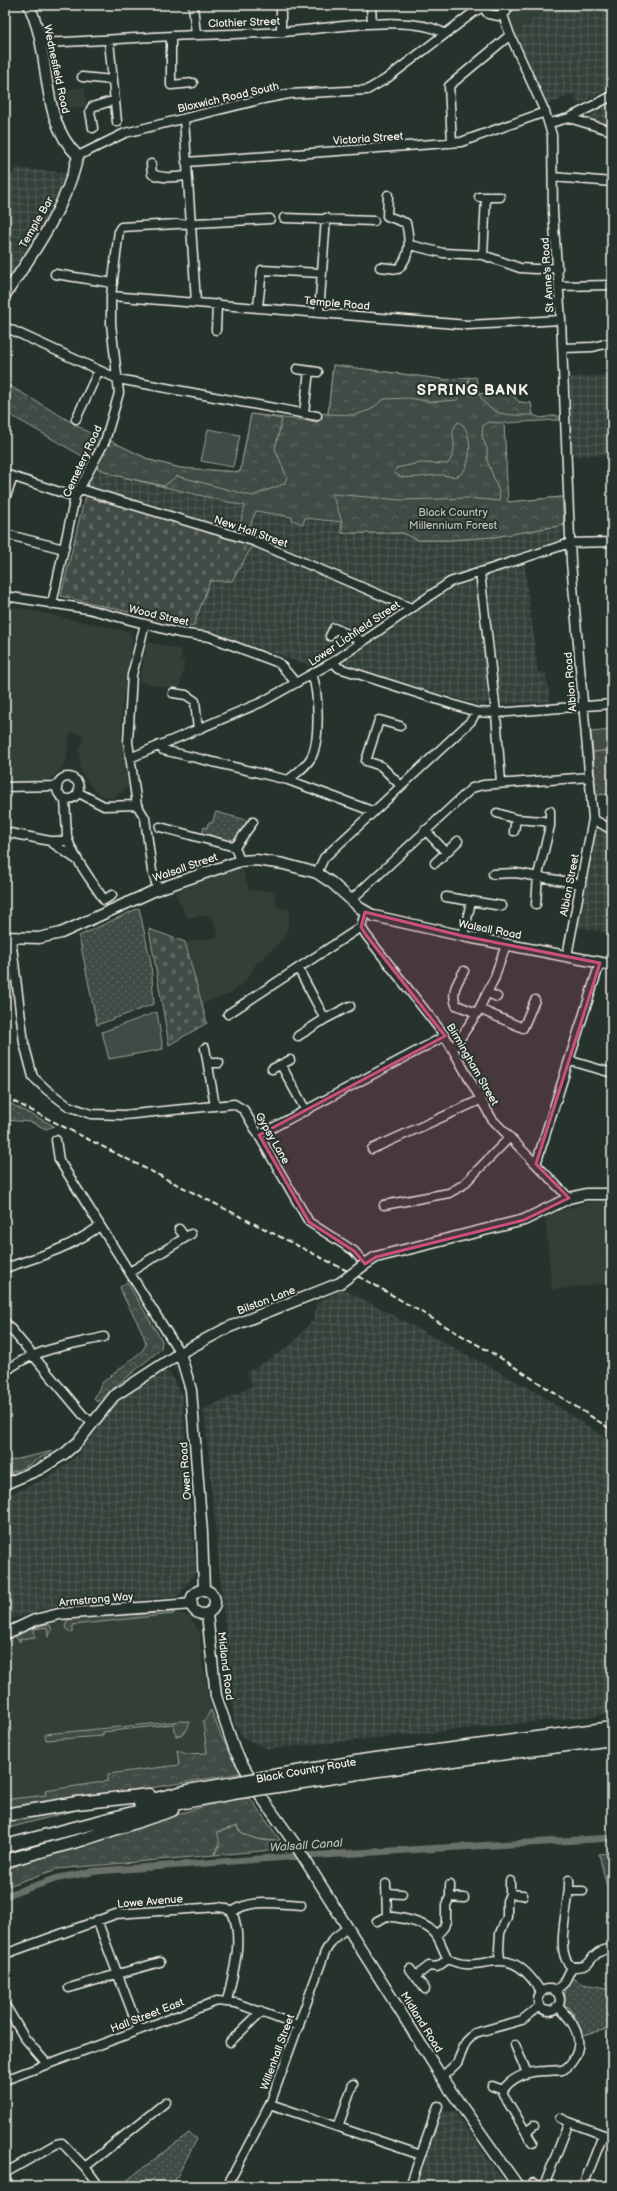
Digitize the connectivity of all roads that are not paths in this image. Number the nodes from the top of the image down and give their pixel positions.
1 (30, 5) edge
2 (193, 5) edge
3 (281, 5) edge
4 (371, 5) edge
5 (510, 5) edge
6 (483, 6) edge
7 (503, 14) junction
8 (372, 24) junction
9 (281, 32) junction
10 (445, 34) junction
11 (196, 35) junction
12 (510, 35) junction
13 (171, 36) junction
14 (109, 41) junction
15 (41, 43) junction
16 (82, 77) dead end
17 (113, 80) junction
18 (193, 83) dead end
19 (612, 96) edge
20 (115, 100) junction
21 (546, 112) junction
22 (569, 118) junction
23 (184, 119) junction
24 (117, 122) dead end
25 (550, 123) junction
26 (93, 128) dead end
27 (612, 131) edge
28 (452, 143) junction
29 (78, 156) junction
30 (186, 162) junction
31 (151, 164) dead end
32 (187, 176) junction
33 (553, 177) junction
34 (612, 182) edge
35 (388, 195) dead end
36 (500, 197) dead end
37 (270, 218) dead end
38 (284, 218) dead end
39 (326, 218) junction
40 (374, 221) dead end
41 (190, 223) junction
42 (410, 245) junction
43 (483, 255) junction
44 (380, 267) dead end
45 (558, 268) junction
46 (321, 273) junction
47 (55, 274) dead end
48 (113, 283) junction
49 (612, 285) edge
50 (559, 286) junction
51 (5, 295) edge
52 (112, 296) junction
53 (196, 302) junction
54 (217, 304) junction
55 (258, 307) junction
56 (319, 312) junction
57 (561, 320) junction
58 (5, 327) edge
59 (216, 330) dead end
60 (612, 342) edge
61 (562, 348) junction
62 (297, 369) dead end
63 (99, 370) junction
64 (309, 371) junction
65 (318, 372) dead end
66 (118, 379) junction
67 (304, 414) junction
68 (317, 416) dead end
69 (76, 420) dead end
70 (9, 475) edge
71 (77, 493) junction
72 (5, 499) edge
73 (5, 534) edge
74 (612, 542) edge
75 (570, 543) junction
76 (64, 549) junction
77 (480, 572) junction
78 (5, 596) edge
79 (52, 604) junction
80 (411, 608) junction
81 (145, 624) junction
82 (330, 636) dead end
83 (362, 641) junction
84 (333, 662) junction
85 (312, 674) junction
86 (296, 683) junction
87 (173, 693) dead end
88 (612, 704) edge
89 (584, 706) junction
90 (476, 712) junction
91 (496, 713) junction
92 (400, 726) dead end
93 (198, 730) junction
94 (159, 745) junction
95 (130, 758) junction
96 (590, 777) junction
97 (288, 780) junction
98 (501, 783) junction
99 (57, 786) junction
100 (401, 786) junction
101 (5, 787) edge
102 (79, 793) junction
103 (65, 799) junction
104 (136, 805) junction
105 (372, 811) junction
106 (550, 811) dead end
107 (497, 813) dead end
108 (516, 819) junction
109 (593, 819) junction
110 (254, 822) dead end
111 (549, 823) junction
112 (160, 827) dead end
113 (425, 830) junction
114 (612, 830) edge
115 (514, 831) dead end
116 (5, 832) edge
117 (67, 836) junction
118 (50, 841) junction
119 (458, 841) dead end
120 (235, 847) junction
121 (446, 852) junction
122 (240, 861) junction
123 (81, 863) junction
124 (435, 863) dead end
125 (317, 873) junction
126 (493, 874) dead end
127 (538, 875) junction
128 (581, 884) junction
129 (158, 889) junction
130 (112, 895) dead end
131 (446, 898) dead end
132 (351, 900) junction
133 (470, 902) junction
134 (536, 904) dead end
135 (502, 906) dead end
136 (365, 912) junction
137 (361, 927) junction
138 (463, 936) junction
139 (8, 937) edge
140 (506, 945) junction
141 (567, 956) junction
142 (600, 962) junction
143 (612, 965) edge
144 (298, 968) junction
145 (464, 971) dead end
146 (488, 993) junction
147 (497, 997) dead end
148 (536, 1000) dead end
149 (350, 1006) dead end
150 (478, 1011) junction
151 (228, 1014) dead end
152 (325, 1019) junction
153 (298, 1036) dead end
154 (445, 1036) junction
155 (205, 1048) dead end
156 (453, 1049) junction
157 (290, 1060) dead end
158 (570, 1061) junction
159 (208, 1063) junction
160 (219, 1063) dead end
161 (281, 1065) junction
162 (272, 1069) dead end
163 (612, 1074) edge
164 (480, 1100) junction
165 (215, 1106) junction
166 (306, 1111) junction
167 (259, 1135) junction
168 (508, 1138) junction
169 (56, 1140) dead end
170 (372, 1149) dead end
171 (536, 1164) junction
172 (612, 1194) edge
173 (569, 1198) junction
174 (384, 1204) dead end
175 (100, 1226) junction
176 (179, 1229) dead end
177 (364, 1264) junction
178 (5, 1268) edge
179 (130, 1272) junction
180 (5, 1322) edge
181 (104, 1337) dead end
182 (180, 1353) junction
183 (31, 1356) junction
184 (5, 1372) edge
185 (93, 1423) junction
186 (5, 1484) edge
187 (204, 1590) junction
188 (192, 1604) junction
189 (207, 1614) junction
190 (5, 1634) edge
191 (612, 1728) edge
192 (612, 1739) edge
193 (282, 1780) junction
194 (189, 1797) junction
195 (5, 1815) edge
196 (5, 1838) edge
197 (5, 1846) edge
198 (5, 1861) edge
199 (569, 1880) dead end
200 (510, 1881) dead end
201 (450, 1885) dead end
202 (570, 1891) junction
203 (583, 1891) dead end
204 (402, 1894) dead end
205 (510, 1894) junction
206 (523, 1895) dead end
207 (450, 1897) junction
208 (464, 1898) dead end
209 (301, 1905) dead end
210 (232, 1912) junction
211 (388, 1916) junction
212 (97, 1920) junction
213 (377, 1921) dead end
214 (347, 1928) junction
215 (436, 1936) junction
216 (612, 1948) edge
217 (5, 1954) edge
218 (448, 1959) junction
219 (500, 1960) junction
220 (160, 1962) dead end
221 (572, 1967) junction
222 (410, 1970) dead end
223 (118, 1975) junction
224 (416, 1976) junction
225 (69, 1988) dead end
226 (425, 1989) dead end
227 (555, 1991) junction
228 (541, 1992) junction
229 (227, 2001) junction
230 (5, 2005) edge
231 (540, 2006) junction
232 (557, 2006) junction
233 (261, 2012) junction
234 (8, 2019) edge
235 (299, 2026) junction
236 (139, 2030) junction
237 (230, 2042) dead end
238 (515, 2045) dead end
239 (47, 2064) junction
240 (527, 2073) junction
241 (442, 2077) junction
242 (5, 2080) edge
243 (353, 2084) dead end
244 (492, 2086) dead end
245 (503, 2090) junction
246 (166, 2102) dead end
247 (270, 2104) junction
248 (438, 2106) dead end
249 (560, 2118) dead end
250 (569, 2122) junction
251 (534, 2126) dead end
252 (338, 2127) junction
253 (526, 2132) junction
254 (603, 2135) junction
255 (612, 2138) edge
256 (532, 2142) dead end
257 (421, 2155) junction
258 (85, 2167) junction
259 (5, 2173) edge
260 (5, 2178) edge
261 (230, 2185) edge
262 (10, 2186) edge
263 (100, 2186) edge
264 (410, 2186) edge
265 (518, 2186) edge
266 (544, 2186) edge
267 (583, 2186) edge

1 - 15 main road, Wednesfield Road
2 - 11 street
3 - 9 street
4 - 8 street
5 - 7 street
6 - 7 street
6 - 10 street, Bloxwich Road South
7 - 12 street, St Anne's Road
8 - 9 street, Clothier Street
8 - 10 street, Clothier Street
9 - 11 street, Clothier Street
10 - 23 street, Bloxwich Road South
11 - 13 street, Clothier Street
12 - 21 street, St Anne's Road
12 - 28 street
13 - 14 street, Clothier Street
13 - 18 street
14 - 15 street, Clothier Street
14 - 17 street
15 - 29 main road, Wednesfield Road
16 - 17 street
17 - 20 street
19 - 22 street
20 - 24 street
20 - 26 street
21 - 25 street, St Anne's Road
21 - 28 street, Victoria Street
22 - 25 street
22 - 27 street
23 - 29 street, Bloxwich Road South
23 - 30 street
25 - 33 street, St Anne's Road
28 - 30 street, Victoria Street
29 - 51 main road, Temple Bar
30 - 32 street
31 - 32 street
32 - 41 street
33 - 34 street
33 - 45 street, St Anne's Road
35 - 42 street
36 - 43 street
37 - 41 street
38 - 39 street
39 - 40 street
39 - 46 street
41 - 48 street, Cemetery Road
41 - 53 street
42 - 43 street
42 - 44 street
43 - 45 street
45 - 50 street, St Anne's Road
46 - 55 street
46 - 56 street
47 - 48 street
48 - 52 street, Cemetery Road
49 - 50 street
50 - 57 street, St Anne's Road
52 - 53 street, Temple Road
52 - 66 street, Cemetery Road
53 - 54 street, Temple Road
54 - 55 street, Temple Road
54 - 59 street
55 - 56 street, Temple Road
56 - 57 street, Temple Road
57 - 61 street, St Anne's Road
58 - 63 street
60 - 61 street
61 - 75 street, St Anne's Road
62 - 64 street
63 - 66 street
63 - 69 street
64 - 65 street
64 - 67 street
66 - 67 street
66 - 71 street, Cemetery Road
67 - 68 street
70 - 71 street, New Hall Street
70 - 72 street
71 - 76 street, Cemetery Road
71 - 80 street, New Hall Street
73 - 76 street
74 - 75 street, Lower Lichfield Street
75 - 77 street, Lower Lichfield Street
75 - 89 street, Albion Road
76 - 79 street, Cemetery Road
77 - 80 street, Lower Lichfield Street
77 - 91 street
78 - 79 street, Wood Street
79 - 81 street, Wood Street
80 - 83 street, Lower Lichfield Street
81 - 86 street, Wood Street
81 - 95 street
82 - 83 street
83 - 84 street, Lower Lichfield Street
84 - 85 street, Lower Lichfield Street
84 - 90 street
85 - 86 street, Lower Lichfield Street
85 - 97 street
86 - 93 street, Lower Lichfield Street
87 - 93 street
88 - 89 street
89 - 91 street
89 - 96 street, Albion Road
90 - 91 street
90 - 100 street
91 - 98 street
92 - 100 street
93 - 94 street, Lower Lichfield Street
94 - 95 street, Lower Lichfield Street
94 - 97 street
95 - 104 street
96 - 98 street
96 - 109 street, Albion Road
97 - 105 street
98 - 113 street
99 - 101 street
99 - 102 street
99 - 103 street
100 - 105 street
102 - 103 street
102 - 104 street
103 - 117 street
104 - 129 street
105 - 125 street
106 - 111 street
107 - 108 street
108 - 111 street
108 - 115 street
109 - 114 street
109 - 128 street, Albion Street
110 - 120 street
111 - 127 street
112 - 120 street
113 - 121 street
113 - 132 street
116 - 118 street
117 - 118 street
117 - 123 street
118 - 123 street
119 - 121 street
120 - 122 street
121 - 124 street
122 - 125 main road, Walsall Street
122 - 129 main road, Walsall Street
123 - 130 street
125 - 132 main road, Walsall Street
126 - 127 street
127 - 128 street
127 - 134 street
128 - 141 street, Albion Street
129 - 139 main road, Walsall Street
131 - 133 street
132 - 136 main road, Walsall Street
133 - 135 street
133 - 138 street
136 - 137 street
136 - 138 main road, Walsall Road
137 - 144 street
137 - 154 street, Birmingham Street
138 - 140 main road, Walsall Road
139 - 165 street, Gypsy Lane
140 - 141 main road, Walsall Road
140 - 146 street
141 - 142 main road, Walsall Road
142 - 143 main road, Walsall Road
142 - 158 street
144 - 151 street
144 - 152 street
145 - 150 street
146 - 147 street
146 - 150 street
148 - 150 street
149 - 152 street
150 - 156 street
152 - 153 street
154 - 156 street, Birmingham Street
154 - 166 street
155 - 159 street
156 - 164 street, Birmingham Street
157 - 161 street
158 - 163 street
158 - 171 street
159 - 160 street
159 - 165 street
161 - 162 street
161 - 166 street
164 - 168 street, Birmingham Street
164 - 170 street
165 - 167 street, Gypsy Lane
166 - 167 street
167 - 177 street, Gypsy Lane
168 - 171 street, Birmingham Street
168 - 174 street
169 - 175 street
171 - 173 street, Birmingham Street
172 - 173 main road, Bilston Lane
173 - 177 main road, Bilston Lane
175 - 178 street
175 - 179 street
176 - 179 street
177 - 182 main road, Bilston Lane, bridge
179 - 182 street
180 - 183 street
181 - 183 street
182 - 185 main road, Bilston Lane
182 - 187 main road, Owen Road
183 - 184 street
183 - 185 street
185 - 186 main road, Bilston Lane
187 - 188 main road
187 - 189 main road
188 - 189 main road
188 - 190 main road, Armstrong Way
189 - 214 main road, Midland Road
191 - 193 highway, Black Country Route
192 - 193 highway, Black Country Route
193 - 194 highway, Black Country Route, bridge
194 - 195 highway
194 - 196 highway, Black Country Route
194 - 197 highway, Black Country Route
194 - 198 highway
199 - 202 street
200 - 205 street
201 - 207 street
202 - 203 street
202 - 221 street
204 - 211 street
205 - 206 street
205 - 219 street
207 - 208 street
207 - 215 street
209 - 210 street
210 - 212 street, Lowe Avenue
210 - 229 street
211 - 213 street
211 - 215 street
212 - 217 street, Lowe Avenue
212 - 223 street
214 - 235 street, Willenhall Street
214 - 241 main road, Midland Road
215 - 218 street
216 - 221 street
218 - 219 street
218 - 224 street
219 - 228 street
220 - 223 street
221 - 227 street
222 - 224 street
223 - 225 street
223 - 236 street
224 - 226 street
227 - 228 street
227 - 232 street
228 - 231 street
229 - 233 street, Hall Street East
229 - 236 street, Hall Street East
230 - 234 street
231 - 232 street
231 - 241 street
232 - 240 street
233 - 235 street, Hall Street East
233 - 237 street
234 - 239 street
235 - 247 street, Willenhall Street
236 - 239 street, Hall Street East
238 - 240 street
239 - 242 street, Hall Street East
240 - 245 street
241 - 265 main road, Midland Road
243 - 252 street
244 - 245 street
245 - 253 street
246 - 258 street
247 - 252 street
247 - 261 street, Willenhall Street
248 - 257 street
249 - 250 street
250 - 254 street
250 - 266 street
251 - 253 street
252 - 257 street
253 - 256 street
254 - 255 street
254 - 267 street
257 - 264 street
258 - 259 street
258 - 263 street
260 - 262 street

